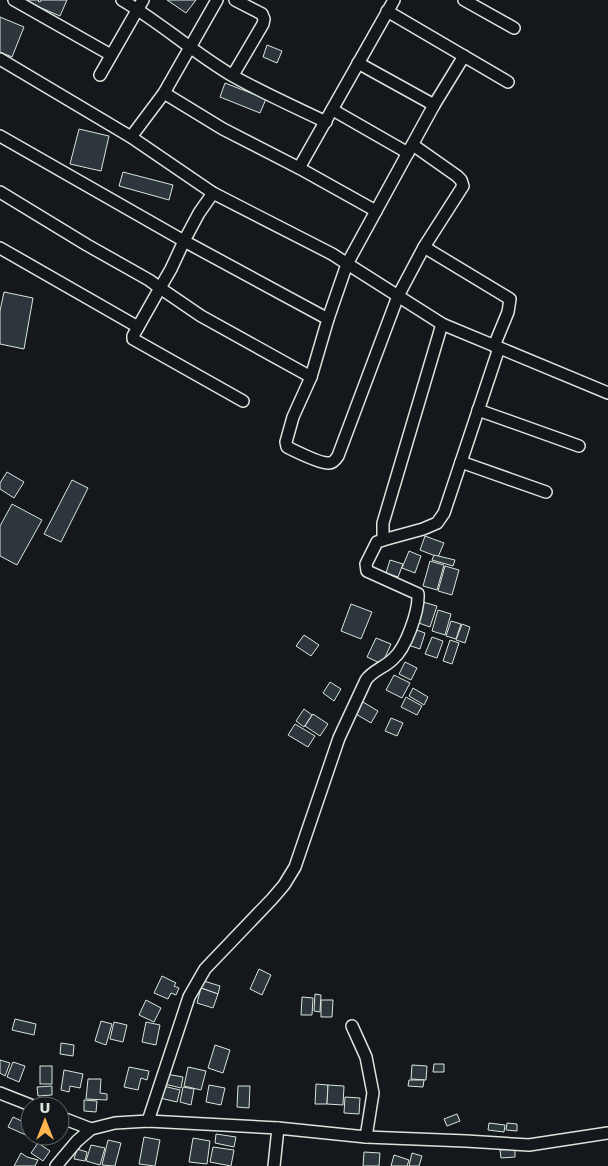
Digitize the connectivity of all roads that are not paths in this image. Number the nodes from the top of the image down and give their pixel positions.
1 (14, 0) edge
2 (122, 0) edge
3 (218, 0) edge
4 (235, 0) edge
5 (394, 0) edge
6 (464, 0) edge
7 (140, 5) edge
8 (388, 11) junction
9 (514, 28) dead end
10 (191, 47) junction
11 (111, 55) junction
12 (464, 56) junction
13 (0, 60) edge
14 (358, 63) junction
15 (100, 75) dead end
16 (233, 75) junction
17 (508, 82) dead end
18 (164, 92) junction
19 (434, 105) junction
20 (333, 110) junction
21 (326, 122) junction
22 (0, 136) edge
23 (131, 137) junction
24 (410, 149) junction
25 (299, 168) junction
26 (0, 192) edge
27 (213, 193) junction
28 (376, 211) junction
29 (184, 241) junction
30 (424, 247) junction
31 (0, 248) edge
32 (347, 264) junction
33 (160, 288) junction
34 (398, 296) junction
35 (328, 319) junction
36 (442, 324) junction
37 (138, 327) junction
38 (496, 347) junction
39 (311, 377) junction
40 (608, 393) edge
41 (243, 401) dead end
42 (478, 410) junction
43 (579, 446) dead end
44 (460, 462) junction
45 (546, 492) dead end
46 (383, 540) junction
47 (352, 1026) dead end
48 (0, 1092) edge
49 (20, 1100) edge
50 (70, 1121) edge
51 (148, 1121) junction
52 (91, 1128) junction
53 (278, 1128) junction
54 (608, 1133) edge
55 (366, 1137) junction
56 (56, 1166) edge
57 (274, 1166) edge

1 - 11 street
2 - 7 street
3 - 10 street
4 - 16 street
5 - 8 street
6 - 9 street
7 - 10 street
7 - 11 street
8 - 12 street
8 - 14 street
10 - 16 street
10 - 18 street
11 - 15 street
12 - 17 street
12 - 19 street
13 - 23 street
14 - 19 street
14 - 20 street
16 - 21 street
18 - 23 street
18 - 25 street
19 - 24 street
20 - 21 street
20 - 24 street
21 - 25 street
22 - 29 street
23 - 27 street
24 - 28 street
24 - 30 street
25 - 28 street
26 - 33 street
27 - 29 street
27 - 32 street
28 - 32 street
29 - 33 street
29 - 35 street
30 - 34 street
30 - 38 street
31 - 37 street
32 - 34 street
32 - 35 street
33 - 37 street
33 - 39 street
34 - 36 street
34 - 39 street
35 - 39 street
36 - 38 street
36 - 46 street
37 - 41 street
38 - 40 street
38 - 42 street
42 - 43 street
42 - 44 street
44 - 45 street
44 - 46 street
46 - 51 street
47 - 55 street
48 - 49 street
50 - 52 street
51 - 52 street
51 - 53 street
52 - 56 street
53 - 55 street
53 - 57 street
54 - 55 street

